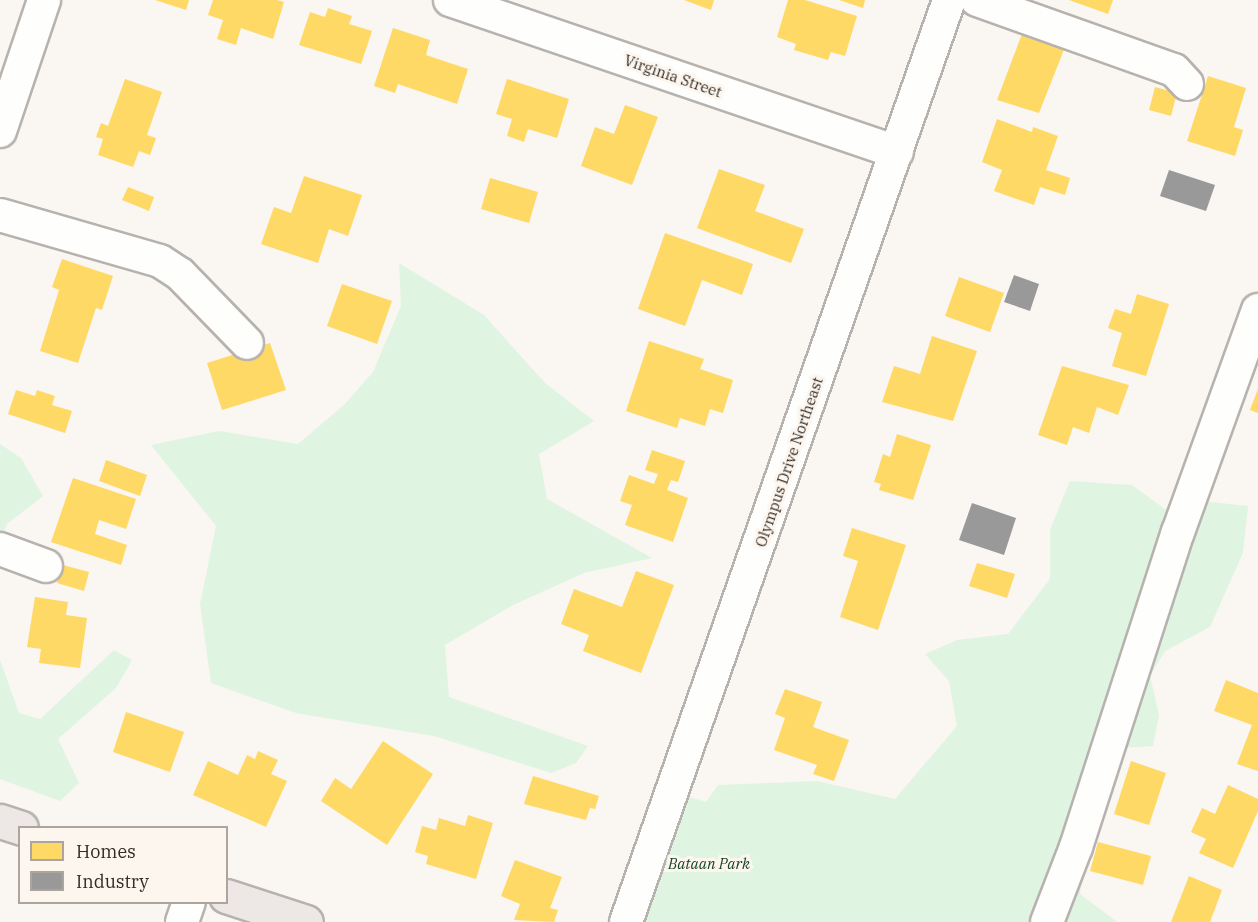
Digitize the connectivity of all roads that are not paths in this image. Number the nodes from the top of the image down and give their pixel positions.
1 (44, 0) edge
2 (450, 0) edge
3 (948, 0) edge
4 (977, 0) edge
5 (1188, 84) dead end
6 (0, 131) edge
7 (897, 152) junction
8 (0, 215) edge
9 (1258, 310) edge
10 (247, 343) dead end
11 (0, 549) edge
12 (46, 566) dead end
13 (0, 820) edge
14 (18, 827) edge
15 (228, 897) edge
16 (189, 904) edge
17 (182, 922) edge
18 (306, 922) edge
19 (626, 922) edge
20 (1047, 922) edge

1 - 6 street
2 - 7 street, Virginia Street
3 - 7 street, Olympus Drive Northeast
4 - 5 street
7 - 19 street, Olympus Drive Northeast
8 - 10 street
9 - 20 street
11 - 12 street
13 - 14 main road
15 - 18 main road
16 - 17 street

